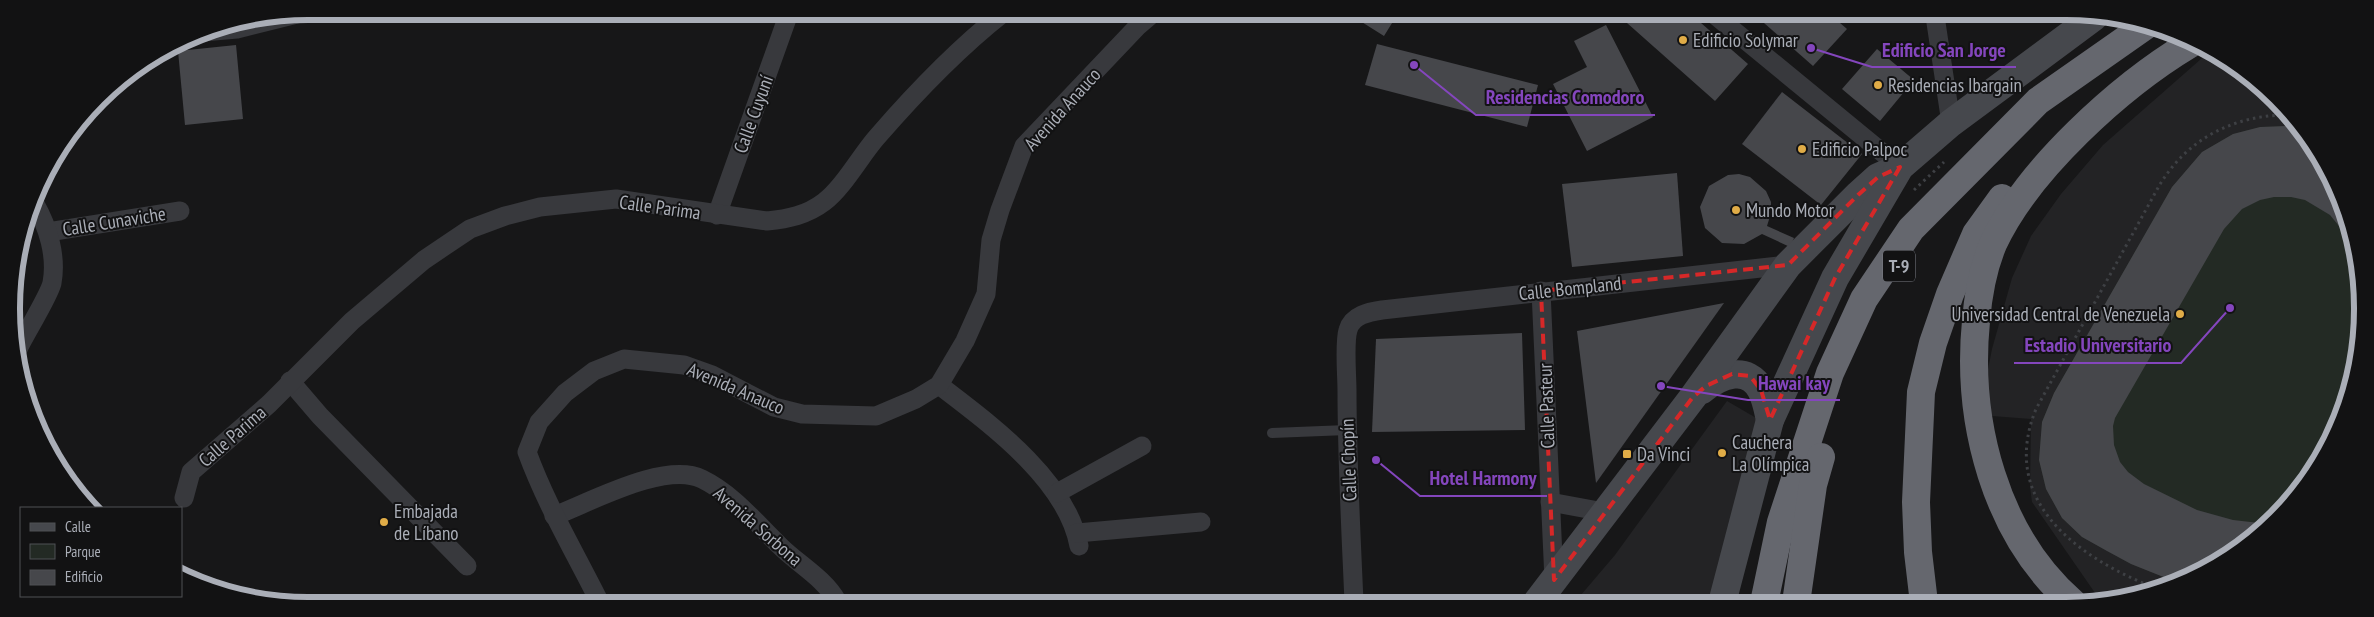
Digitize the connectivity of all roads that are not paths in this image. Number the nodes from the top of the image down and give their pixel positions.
1 (787, 20) edge
2 (995, 20) edge
3 (1145, 20) edge
4 (1721, 20) edge
5 (1937, 20) edge
6 (2088, 21) edge
7 (2139, 30) edge
8 (2161, 36) edge
9 (2167, 39) edge
10 (2186, 47) edge
11 (1951, 123) junction
12 (1900, 167) junction
13 (38, 209) edge
14 (180, 211) dead end
15 (717, 215) junction
16 (48, 232) junction
17 (1788, 266) junction
18 (1542, 291) junction
19 (1354, 320) joint
20 (22, 342) edge
21 (290, 381) junction
22 (939, 385) junction
23 (1693, 398) junction
24 (1770, 420) junction
25 (1347, 430) junction
26 (1272, 433) dead end
27 (1142, 446) dead end
28 (1057, 494) junction
29 (184, 498) dead end
30 (1550, 502) junction
31 (1604, 512) junction
32 (554, 516) junction
33 (1201, 522) dead end
34 (467, 566) dead end
35 (1554, 580) junction
36 (833, 595) edge
37 (597, 597) edge
38 (1354, 597) edge
39 (1541, 597) edge
40 (1724, 597) edge
41 (1765, 597) edge
42 (1797, 597) edge
43 (1923, 597) edge
44 (2066, 597) edge

1 - 15 street, Calle Cuyuní
2 - 15 street, Calle Parima
3 - 22 street, Avenida Anauco
4 - 12 street
5 - 11 street
6 - 11 street
7 - 41 highway, T-9
8 - 42 highway, T-9
9 - 43 highway
10 - 44 highway
11 - 12 street
12 - 17 street
12 - 24 street
13 - 16 street
14 - 16 street, Calle Cunaviche
15 - 21 street, Calle Parima
16 - 20 street
17 - 18 street, Calle Bompland
17 - 23 street
18 - 19 street, Calle Bompland
18 - 30 street, Calle Pasteur
19 - 25 street, Calle Chopín
21 - 29 street, Calle Parima
21 - 34 street
22 - 28 street
22 - 32 street, Avenida Anauco
23 - 24 street
23 - 31 street
24 - 40 street
25 - 26 lane
25 - 38 street, Calle Chopín
27 - 28 street
28 - 33 street
30 - 31 street
30 - 35 street, Calle Pasteur
31 - 35 street
32 - 36 street, Avenida Sorbona
32 - 37 street, Avenida Anauco
35 - 39 street

